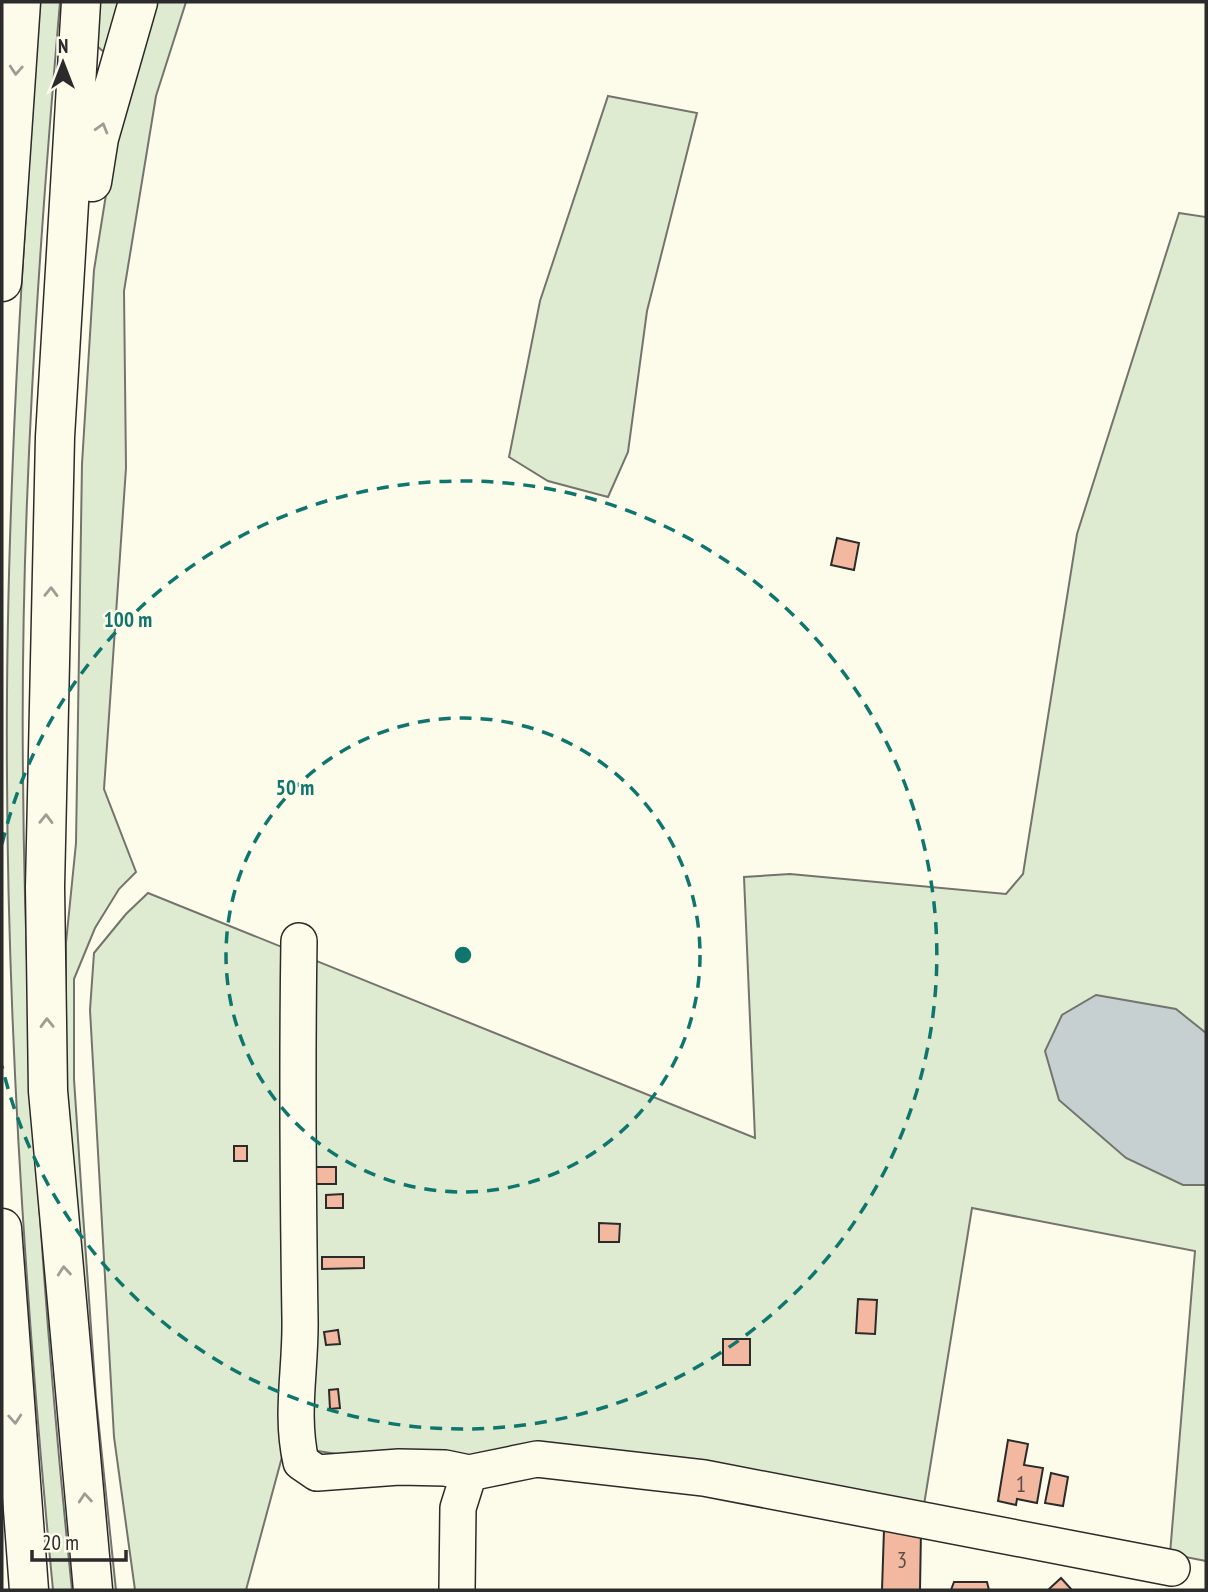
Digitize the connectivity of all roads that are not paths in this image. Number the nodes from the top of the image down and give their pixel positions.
1 (21, 2) edge
2 (81, 2) edge
3 (138, 2) edge
4 (2, 282) edge
5 (55, 437) junction
6 (299, 941) dead end
7 (2, 1228) edge
8 (469, 1473) junction
9 (1172, 1568) dead end
10 (29, 1590) edge
11 (93, 1590) edge
12 (457, 1590) edge

1 -> 4 highway
2 - 5 highway
5 -> 3 highway
11 -> 5 highway
6 - 8 street
7 -> 10 highway
8 - 9 street
8 - 12 street

